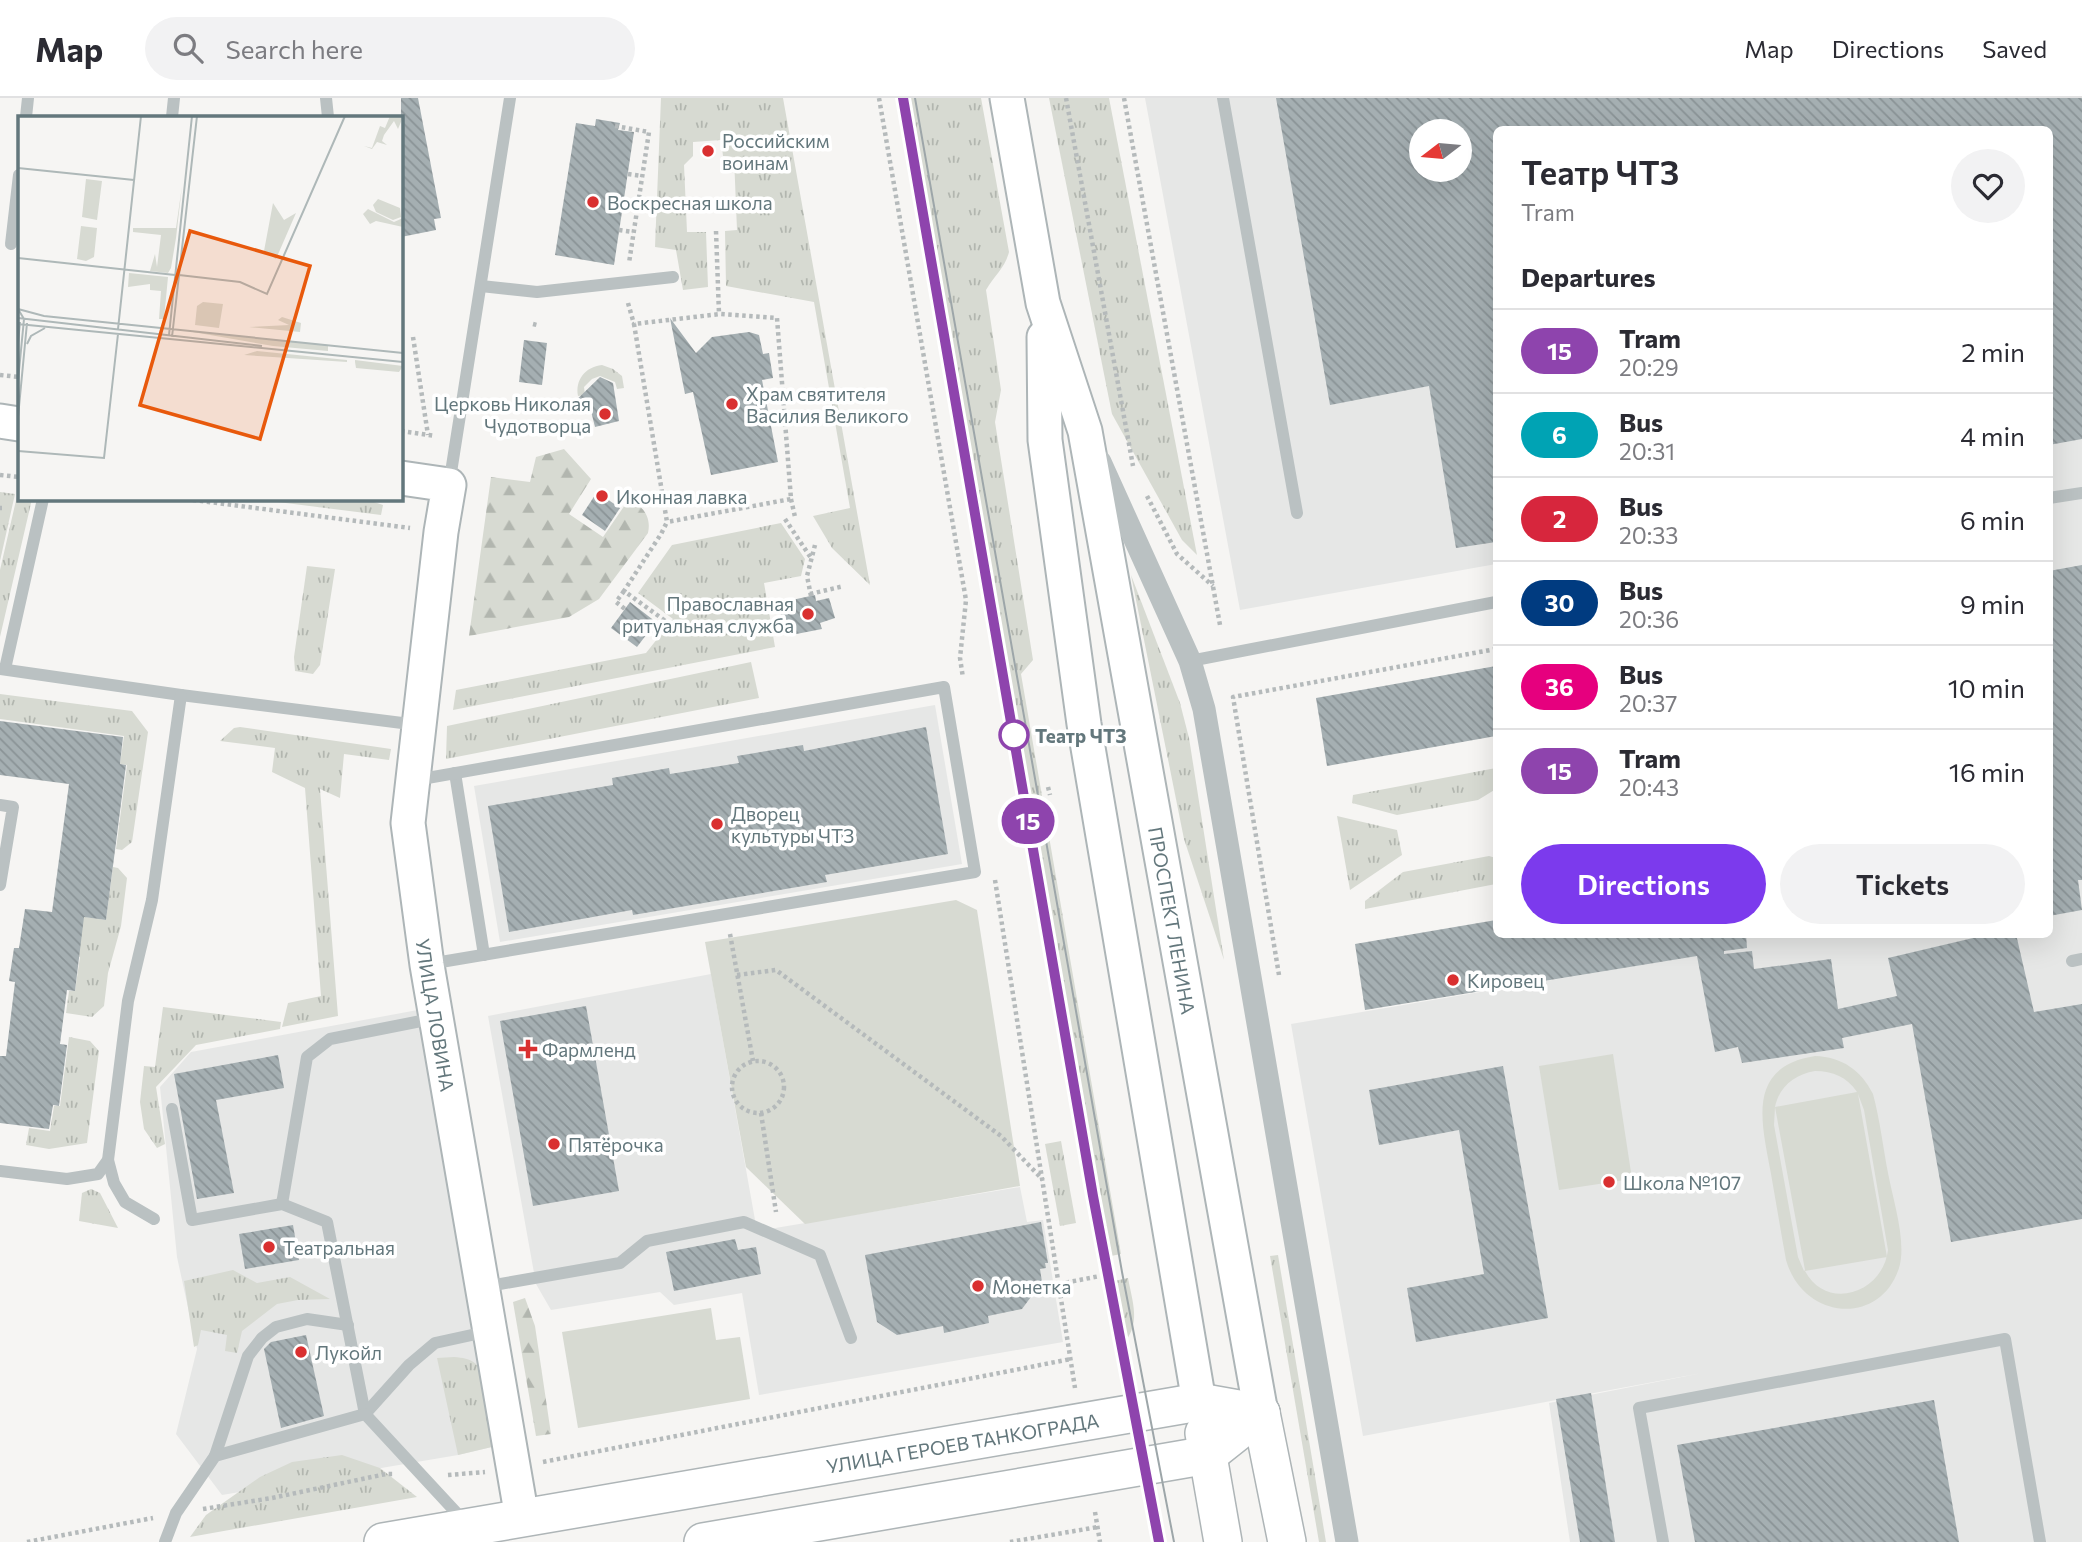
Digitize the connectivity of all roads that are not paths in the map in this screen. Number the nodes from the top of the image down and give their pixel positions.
1 (28, 98) edge
2 (174, 98) edge
3 (327, 98) edge
4 (510, 98) edge
5 (1006, 98) edge
6 (1223, 98) edge
7 (26, 116) edge
8 (172, 116) edge
9 (328, 116) edge
10 (18, 183) edge
11 (10, 244) edge
12 (673, 277) dead end
13 (481, 286) junction
14 (1044, 303) junction
15 (0, 421) edge
16 (18, 424) edge
17 (1085, 431) junction
18 (402, 478) edge
19 (449, 485) junction
20 (2082, 493) edge
21 (2053, 497) edge
22 (43, 500) edge
23 (1297, 513) dead end
24 (1493, 602) edge
25 (1190, 661) junction
26 (3, 669) edge
27 (181, 695) junction
28 (418, 724) junction
29 (455, 773) junction
30 (412, 780) junction
31 (0, 805) edge
32 (0, 885) edge
33 (484, 955) junction
34 (427, 965) junction
35 (436, 1018) junction
36 (172, 1109) dead end
37 (108, 1160) junction
38 (0, 1171) edge
39 (282, 1204) junction
40 (154, 1219) dead end
41 (483, 1287) junction
42 (348, 1325) junction
43 (490, 1331) junction
44 (851, 1338) dead end
45 (1199, 1402) junction
46 (1261, 1413) junction
47 (365, 1414) junction
48 (1208, 1455) junction
49 (215, 1456) junction
50 (470, 1527) junction
51 (524, 1530) edge
52 (165, 1542) edge
53 (383, 1542) edge
54 (703, 1542) edge
55 (1223, 1542) edge
56 (1287, 1542) edge
57 (1347, 1542) edge
58 (1662, 1542) edge
59 (2040, 1542) edge

1 - 7 lane
2 - 8 lane
3 - 9 lane
4 - 13 lane
5 - 14 main road, ПРОСПЕКТ ЛЕНИНА
6 - 23 lane
10 - 11 lane
12 - 13 lane
13 - 19 lane
14 - 17 main road, ПРОСПЕКТ ЛЕНИНА
14 - 45 main road, ПРОСПЕКТ ЛЕНИНА
15 - 16 main road
17 - 25 street
17 - 46 main road, ПРОСПЕКТ ЛЕНИНА
18 - 19 main road
19 - 28 main road, УЛИЦА ЛОВИНА
20 - 21 lane
22 - 26 lane
24 - 25 lane
25 - 57 street
26 - 27 lane
27 - 28 lane
27 - 37 lane
28 - 30 main road, УЛИЦА ЛОВИНА
29 - 30 lane
29 - 33 lane
29 - 33 lane
30 - 34 main road, УЛИЦА ЛОВИНА
31 - 32 lane
33 - 34 lane
34 - 35 main road, УЛИЦА ЛОВИНА
35 - 39 lane
35 - 41 main road, УЛИЦА ЛОВИНА
36 - 39 lane
37 - 38 lane
37 - 40 lane
39 - 42 lane
41 - 43 main road, УЛИЦА ЛОВИНА
41 - 44 lane
42 - 47 lane
42 - 49 lane
43 - 47 lane
43 - 51 main road, УЛИЦА ЛОВИНА
45 - 46 main road, УЛИЦА ГЕРОЕВ ТАНКОГРАДА
45 - 48 main road, ПРОСПЕКТ ЛЕНИНА
45 - 51 main road, УЛИЦА ГЕРОЕВ ТАНКОГРАДА
46 - 48 main road
46 - 56 main road, ПРОСПЕКТ ЛЕНИНА
47 - 49 lane
47 - 50 lane
48 - 54 main road
48 - 55 main road, ПРОСПЕКТ ЛЕНИНА
49 - 52 lane
50 - 51 main road, УЛИЦА ГЕРОЕВ ТАНКОГРАДА
50 - 53 main road, УЛИЦА ГЕРОЕВ ТАНКОГРАДА
58 - 59 lane

